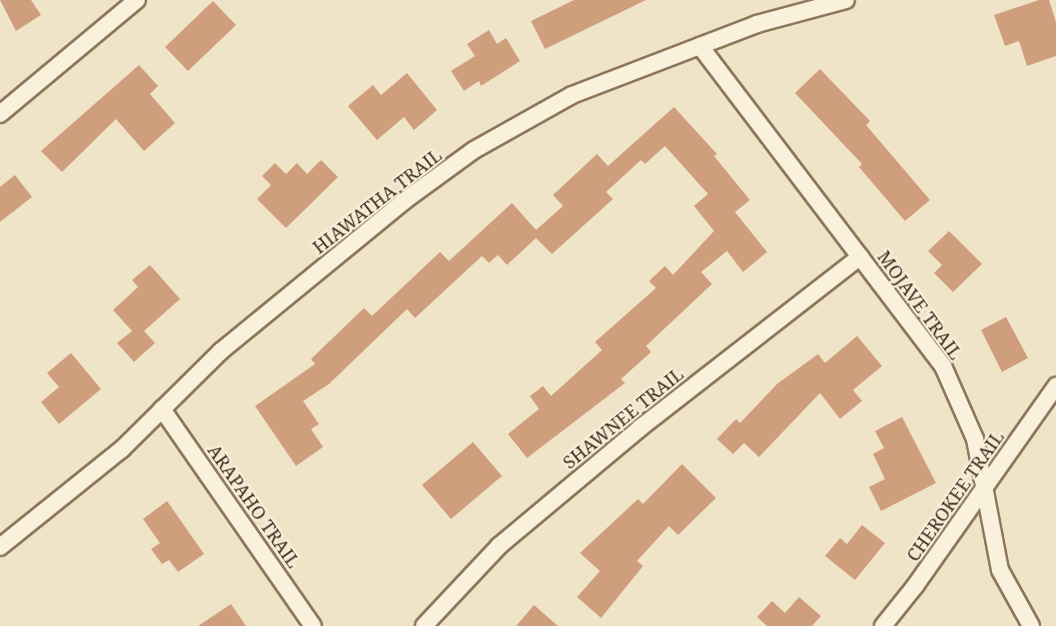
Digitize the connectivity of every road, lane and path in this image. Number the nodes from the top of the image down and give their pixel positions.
1 (137, 0) edge
2 (846, 0) edge
3 (700, 46) junction
4 (1, 110) edge
5 (860, 257) junction
6 (1056, 386) edge
7 (162, 409) junction
8 (984, 488) junction
9 (0, 547) edge
10 (313, 626) edge
11 (424, 626) edge
12 (883, 626) edge
13 (1031, 626) edge

1 - 4 street
2 - 3 street, HIAWATHA TRAIL
3 - 5 street, MOJAVE TRAIL
3 - 7 street, HIAWATHA TRAIL
5 - 8 street, MOJAVE TRAIL
5 - 11 street, SHAWNEE TRAIL
6 - 8 street, CHEROKEE TRAIL
7 - 9 street, HIAWATHA TRAIL
7 - 10 street, ARAPAHO TRAIL
8 - 12 street, CHEROKEE TRAIL
8 - 13 street, MOJAVE TRAIL

